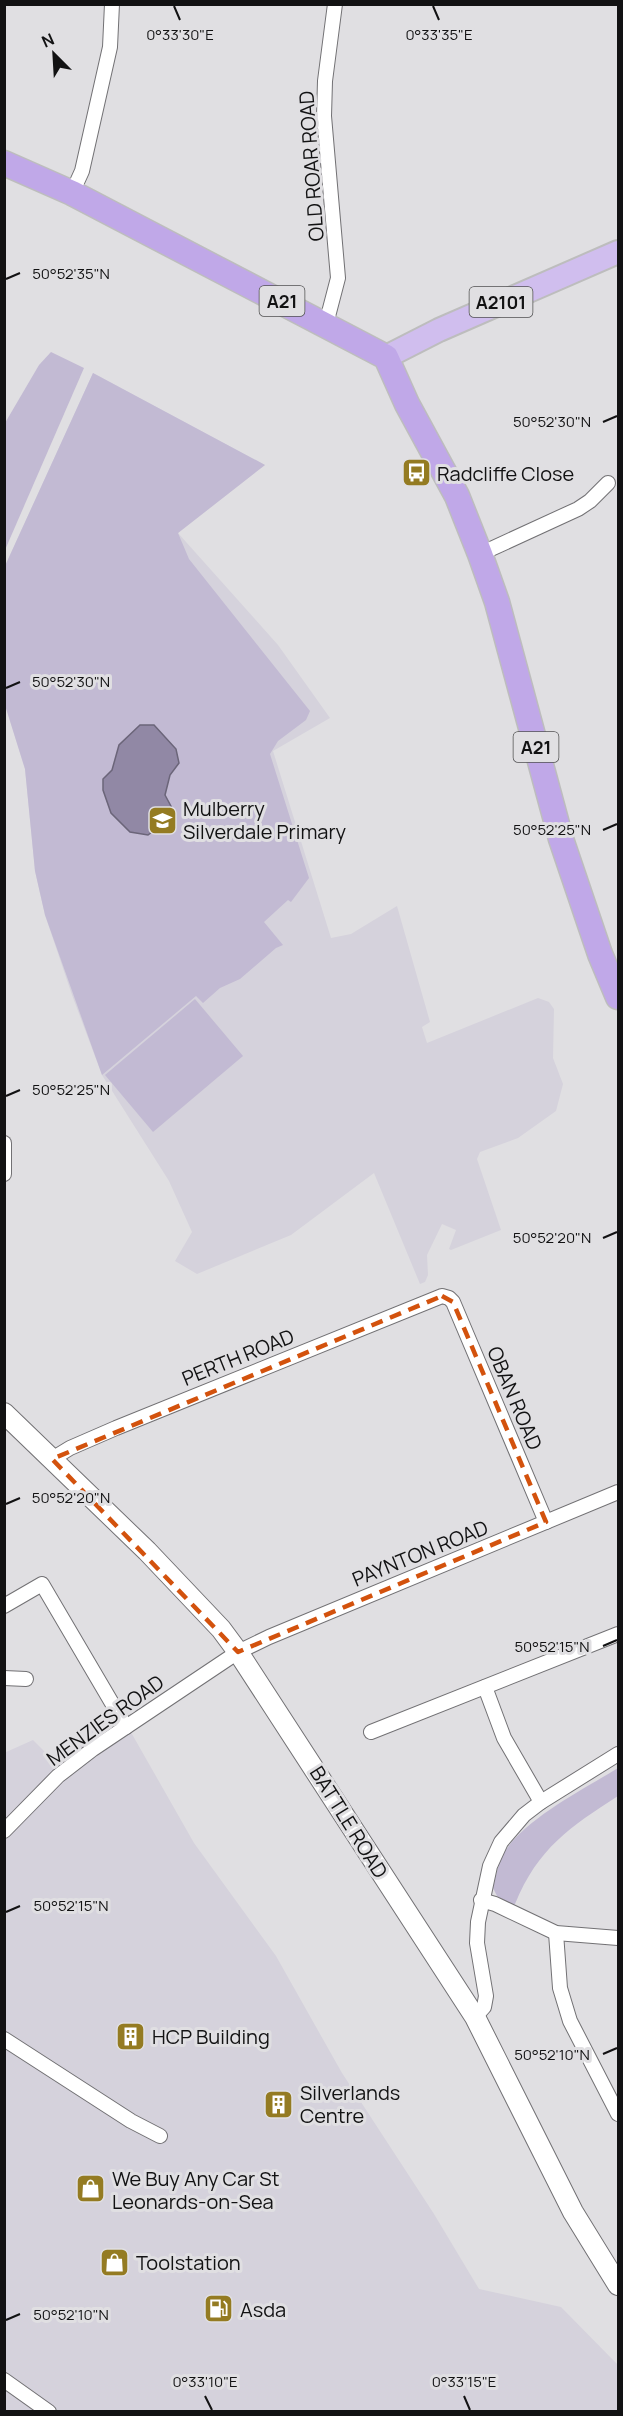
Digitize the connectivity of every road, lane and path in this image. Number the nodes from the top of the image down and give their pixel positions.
1 (112, 4) edge
2 (336, 4) edge
3 (4, 164) edge
4 (72, 193) junction
5 (618, 252) edge
6 (326, 324) junction
7 (386, 357) junction
8 (608, 483) dead end
9 (480, 554) junction
10 (618, 997) edge
11 (4, 1143) edge
12 (4, 1174) edge
13 (442, 1296) joint
14 (4, 1413) edge
15 (52, 1459) junction
16 (618, 1492) edge
17 (546, 1522) junction
18 (4, 1606) edge
19 (618, 1634) edge
20 (238, 1652) junction
21 (4, 1678) edge
22 (26, 1679) dead end
23 (485, 1687) junction
24 (126, 1727) junction
25 (371, 1732) dead end
26 (618, 1754) edge
27 (541, 1802) junction
28 (4, 1831) edge
29 (481, 1900) junction
30 (556, 1933) junction
31 (618, 1938) edge
32 (475, 2017) junction
33 (4, 2039) edge
34 (618, 2114) edge
35 (160, 2136) dead end
36 (618, 2285) edge
37 (4, 2380) edge
38 (32, 2406) edge
39 (50, 2412) edge

1 - 4 street
2 - 6 street, OLD ROAR ROAD
3 - 4 highway, A21
4 - 6 highway, A21
5 - 7 main road, A2101
6 - 7 highway, A21
7 - 9 highway, A21
8 - 9 street
9 - 10 highway, A21
11 - 12 street
13 - 15 street, PERTH ROAD
13 - 17 street, OBAN ROAD
14 - 15 main road, BATTLE ROAD
15 - 20 main road, BATTLE ROAD
16 - 17 street, PAYNTON ROAD
17 - 20 street, PAYNTON ROAD
18 - 24 street
19 - 23 street
20 - 24 street, MENZIES ROAD
20 - 32 main road, BATTLE ROAD
21 - 22 street
23 - 25 street
23 - 27 street
24 - 28 street, MENZIES ROAD
26 - 27 street
27 - 29 street
29 - 30 street
29 - 32 street
30 - 31 street
30 - 34 street
32 - 36 main road, BATTLE ROAD
33 - 35 street
37 - 38 street
38 - 39 street

